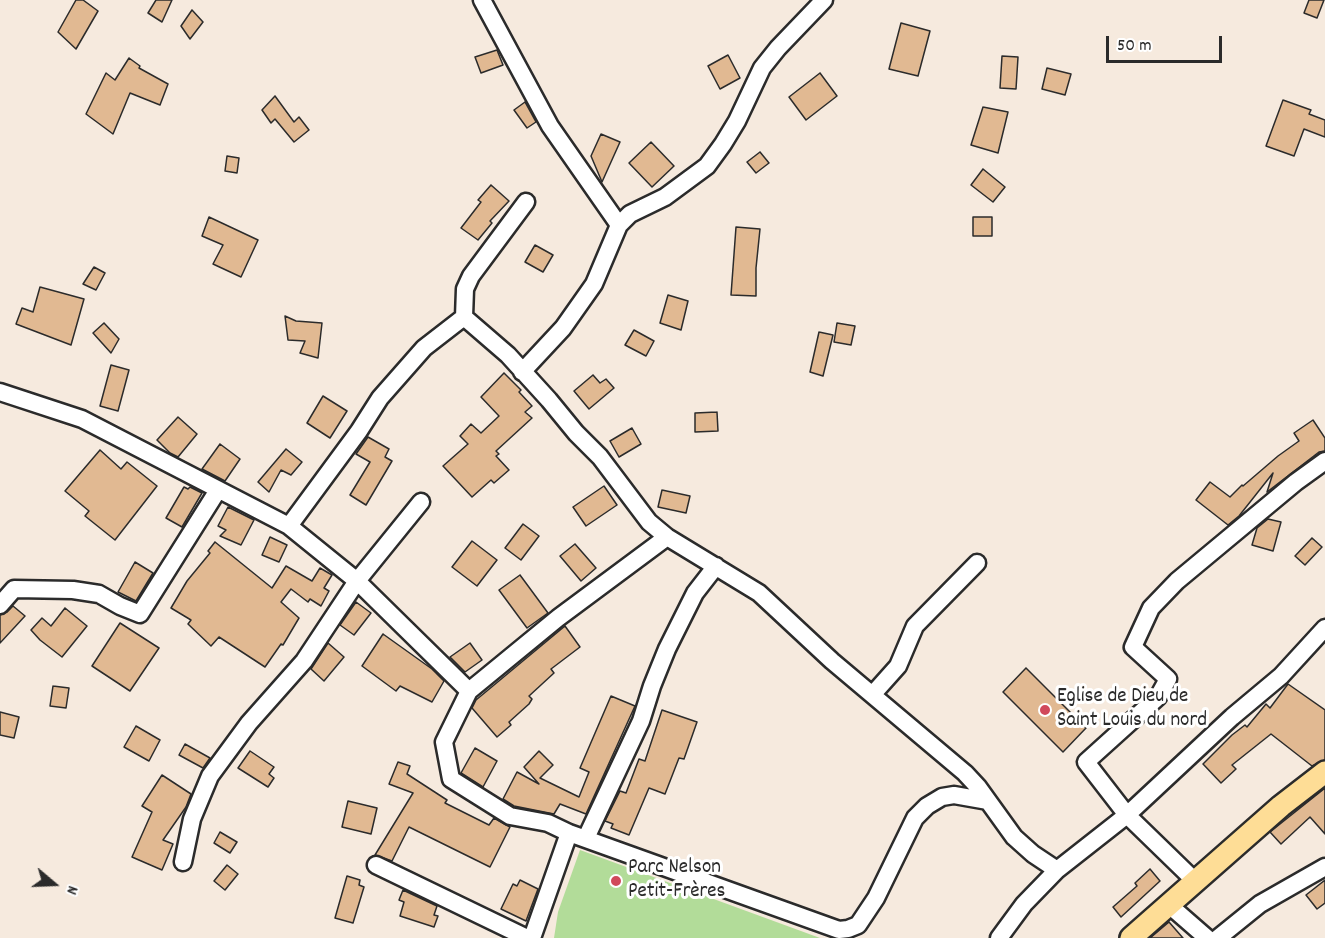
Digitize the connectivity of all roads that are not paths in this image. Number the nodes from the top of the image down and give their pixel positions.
1 (482, 0) edge
2 (824, 0) edge
3 (526, 202) dead end
4 (619, 225) junction
5 (464, 317) junction
6 (522, 372) junction
7 (0, 392) edge
8 (1325, 461) edge
9 (218, 490) junction
10 (421, 502) dead end
11 (289, 526) junction
12 (667, 537) junction
13 (977, 563) dead end
14 (716, 566) junction
15 (357, 581) junction
16 (0, 605) edge
17 (1325, 628) edge
18 (469, 691) junction
19 (873, 694) junction
20 (1325, 772) edge
21 (988, 801) junction
22 (1127, 815) junction
23 (569, 833) junction
24 (586, 838) junction
25 (183, 862) dead end
26 (376, 865) dead end
27 (1325, 867) edge
28 (1057, 870) junction
29 (1196, 882) junction
30 (1168, 904) junction
31 (527, 938) edge
32 (532, 938) edge
33 (999, 938) edge
34 (1131, 938) edge
35 (1207, 938) edge
36 (1218, 938) edge

1 - 4 street
2 - 4 street
3 - 5 street
4 - 6 street
5 - 6 street
5 - 11 street
6 - 12 street
7 - 9 street
8 - 22 street
9 - 11 street
9 - 16 street
10 - 15 street
11 - 15 street
12 - 14 street
12 - 18 street
13 - 19 street
14 - 19 street
14 - 24 street
15 - 18 street
15 - 25 street
17 - 22 street
18 - 23 street
19 - 21 street
20 - 29 main road
21 - 24 street
21 - 28 street
22 - 28 street
22 - 29 street
23 - 24 street
23 - 32 street
26 - 31 street
27 - 36 street
28 - 33 street
29 - 30 main road
30 - 34 main road
30 - 35 street

